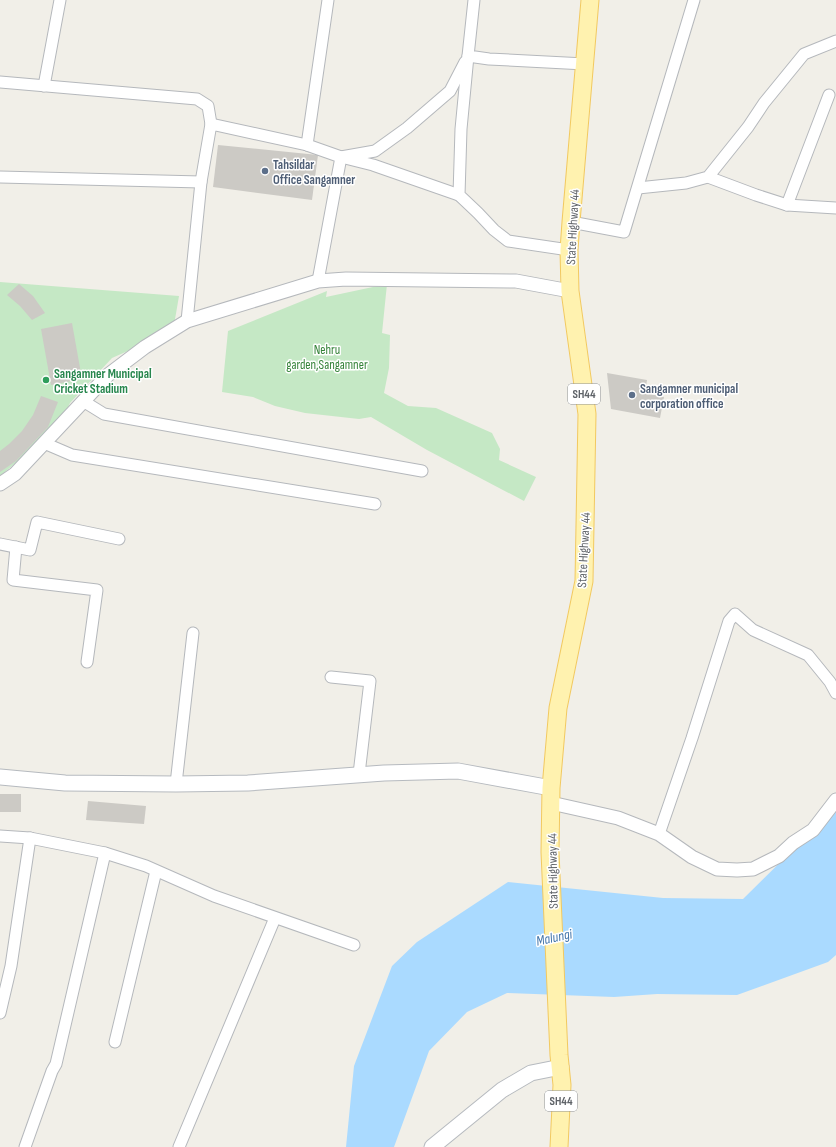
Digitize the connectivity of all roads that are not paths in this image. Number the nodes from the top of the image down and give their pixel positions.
1 (60, 0) edge
2 (328, 0) edge
3 (474, 0) edge
4 (590, 0) edge
5 (694, 0) edge
6 (836, 41) edge
7 (468, 56) junction
8 (585, 64) junction
9 (0, 82) edge
10 (44, 86) junction
11 (829, 95) dead end
12 (211, 124) junction
13 (307, 145) junction
14 (340, 157) junction
15 (0, 177) edge
16 (708, 178) junction
17 (201, 182) junction
18 (638, 188) junction
19 (459, 195) junction
20 (787, 205) junction
21 (836, 208) edge
22 (571, 222) junction
23 (570, 250) junction
24 (318, 281) junction
25 (570, 291) junction
26 (188, 321) junction
27 (83, 401) junction
28 (44, 443) junction
29 (422, 471) dead end
30 (0, 484) edge
31 (375, 504) dead end
32 (119, 539) dead end
33 (0, 544) edge
34 (16, 547) junction
35 (193, 633) dead end
36 (88, 662) dead end
37 (331, 677) dead end
38 (836, 693) edge
39 (359, 774) junction
40 (0, 777) edge
41 (176, 784) junction
42 (551, 795) junction
43 (836, 800) edge
44 (659, 834) junction
45 (0, 836) edge
46 (30, 838) junction
47 (105, 853) junction
48 (156, 871) junction
49 (275, 918) junction
50 (354, 945) dead end
51 (0, 1013) edge
52 (115, 1042) dead end
53 (560, 1061) junction
54 (25, 1147) edge
55 (179, 1147) edge
56 (432, 1147) edge
57 (559, 1147) edge

1 - 10 street
2 - 13 street
3 - 7 street
4 - 8 main road, State Highway 44 / SH44
5 - 18 street
6 - 16 street
7 - 8 street
7 - 14 street
7 - 19 street
8 - 22 main road, State Highway 44 / SH44
9 - 10 street
10 - 12 street
11 - 20 street
12 - 13 street
12 - 17 street
13 - 14 street
14 - 19 street
14 - 24 street
15 - 17 street
16 - 18 street
16 - 20 street
17 - 26 street
18 - 22 street
19 - 23 street
20 - 21 street
22 - 23 main road, State Highway 44 / SH44
23 - 25 main road, State Highway 44 / SH44
24 - 25 street
24 - 26 street
25 - 42 main road, State Highway 44 / SH44
26 - 27 street
27 - 28 street
27 - 29 street
28 - 30 street
28 - 31 street
32 - 34 street
33 - 34 street
34 - 36 street
35 - 41 street
37 - 39 street
38 - 44 street
39 - 41 main road
39 - 42 main road
40 - 41 main road
42 - 44 street
42 - 53 main road, State Highway 44 / SH44
43 - 44 street
45 - 46 street
46 - 47 street
46 - 51 street
47 - 48 street
47 - 54 street
48 - 49 street
48 - 52 street
49 - 50 street
49 - 55 street
53 - 56 main road
53 - 57 main road, State Highway 44 / SH44

